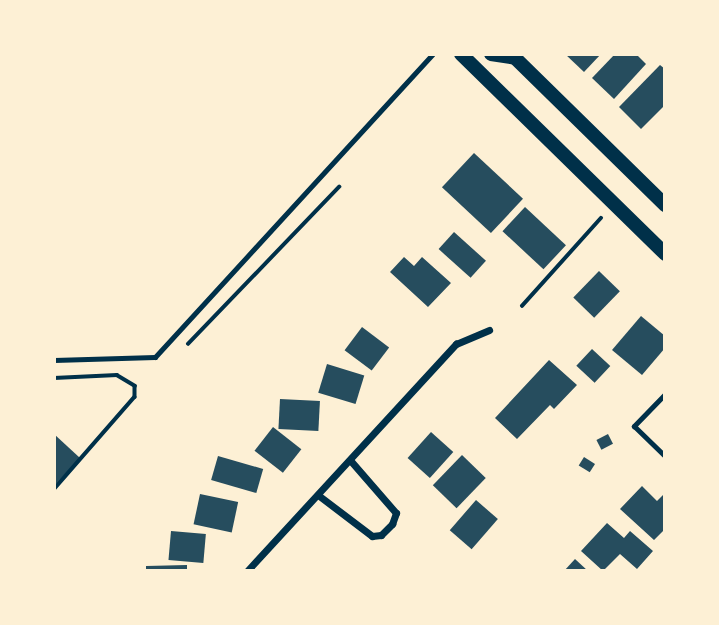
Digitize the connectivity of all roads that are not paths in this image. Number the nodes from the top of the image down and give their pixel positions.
1 (433, 54) edge
2 (461, 54) edge
3 (491, 54) edge
4 (514, 56) edge
5 (665, 205) edge
6 (665, 254) edge
7 (489, 330) dead end
8 (54, 360) edge
9 (665, 394) edge
10 (665, 456) edge
11 (350, 460) junction
12 (318, 495) junction
13 (247, 571) edge

1 - 8 lane
2 - 6 main road
3 - 4 main road
4 - 5 main road
7 - 11 street
9 - 10 lane
11 - 12 street
11 - 12 street
12 - 13 street

